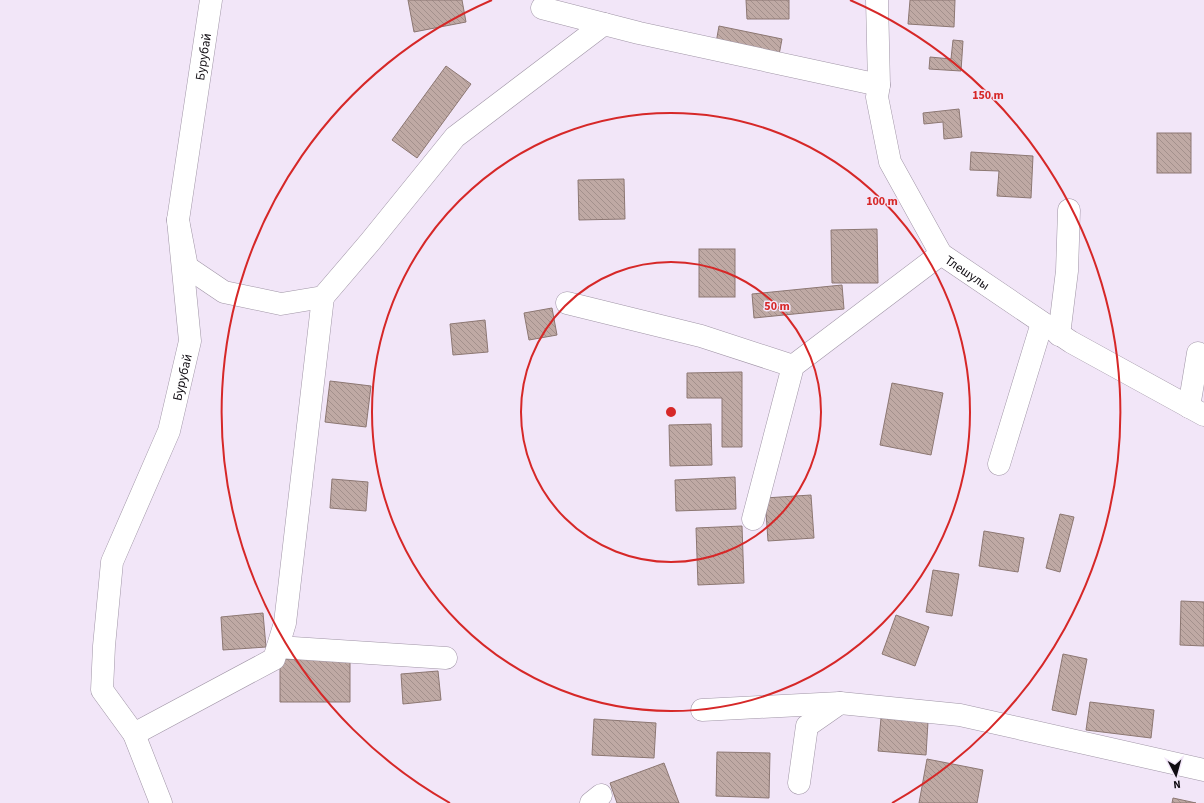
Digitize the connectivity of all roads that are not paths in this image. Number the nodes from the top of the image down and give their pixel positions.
1 (211, 0) edge
2 (877, 0) edge
3 (542, 8) dead end
4 (604, 24) junction
5 (878, 85) junction
6 (1069, 210) dead end
7 (178, 220) junction
8 (941, 254) junction
9 (323, 296) junction
10 (567, 303) dead end
11 (1050, 329) junction
12 (1198, 353) dead end
13 (793, 366) junction
14 (1196, 411) edge
15 (999, 464) dead end
16 (753, 519) dead end
17 (278, 647) junction
18 (446, 658) dead end
19 (840, 703) junction
20 (702, 710) dead end
21 (134, 734) junction
22 (1204, 770) edge
23 (799, 783) dead end
24 (161, 803) edge

1 - 7 street, Бурубай
2 - 5 street, Тлешулы
3 - 4 street
4 - 5 street
4 - 9 street
5 - 8 street, Тлешулы
6 - 11 street
7 - 9 street
7 - 21 street, Бурубай
8 - 11 street, Тлешулы
8 - 13 street
9 - 17 street
10 - 13 street
11 - 14 street, Тлешулы
11 - 15 street
12 - 14 street
13 - 16 street
17 - 18 street
17 - 21 street
19 - 20 street
19 - 22 street
19 - 23 street
21 - 24 street, Бурубай

